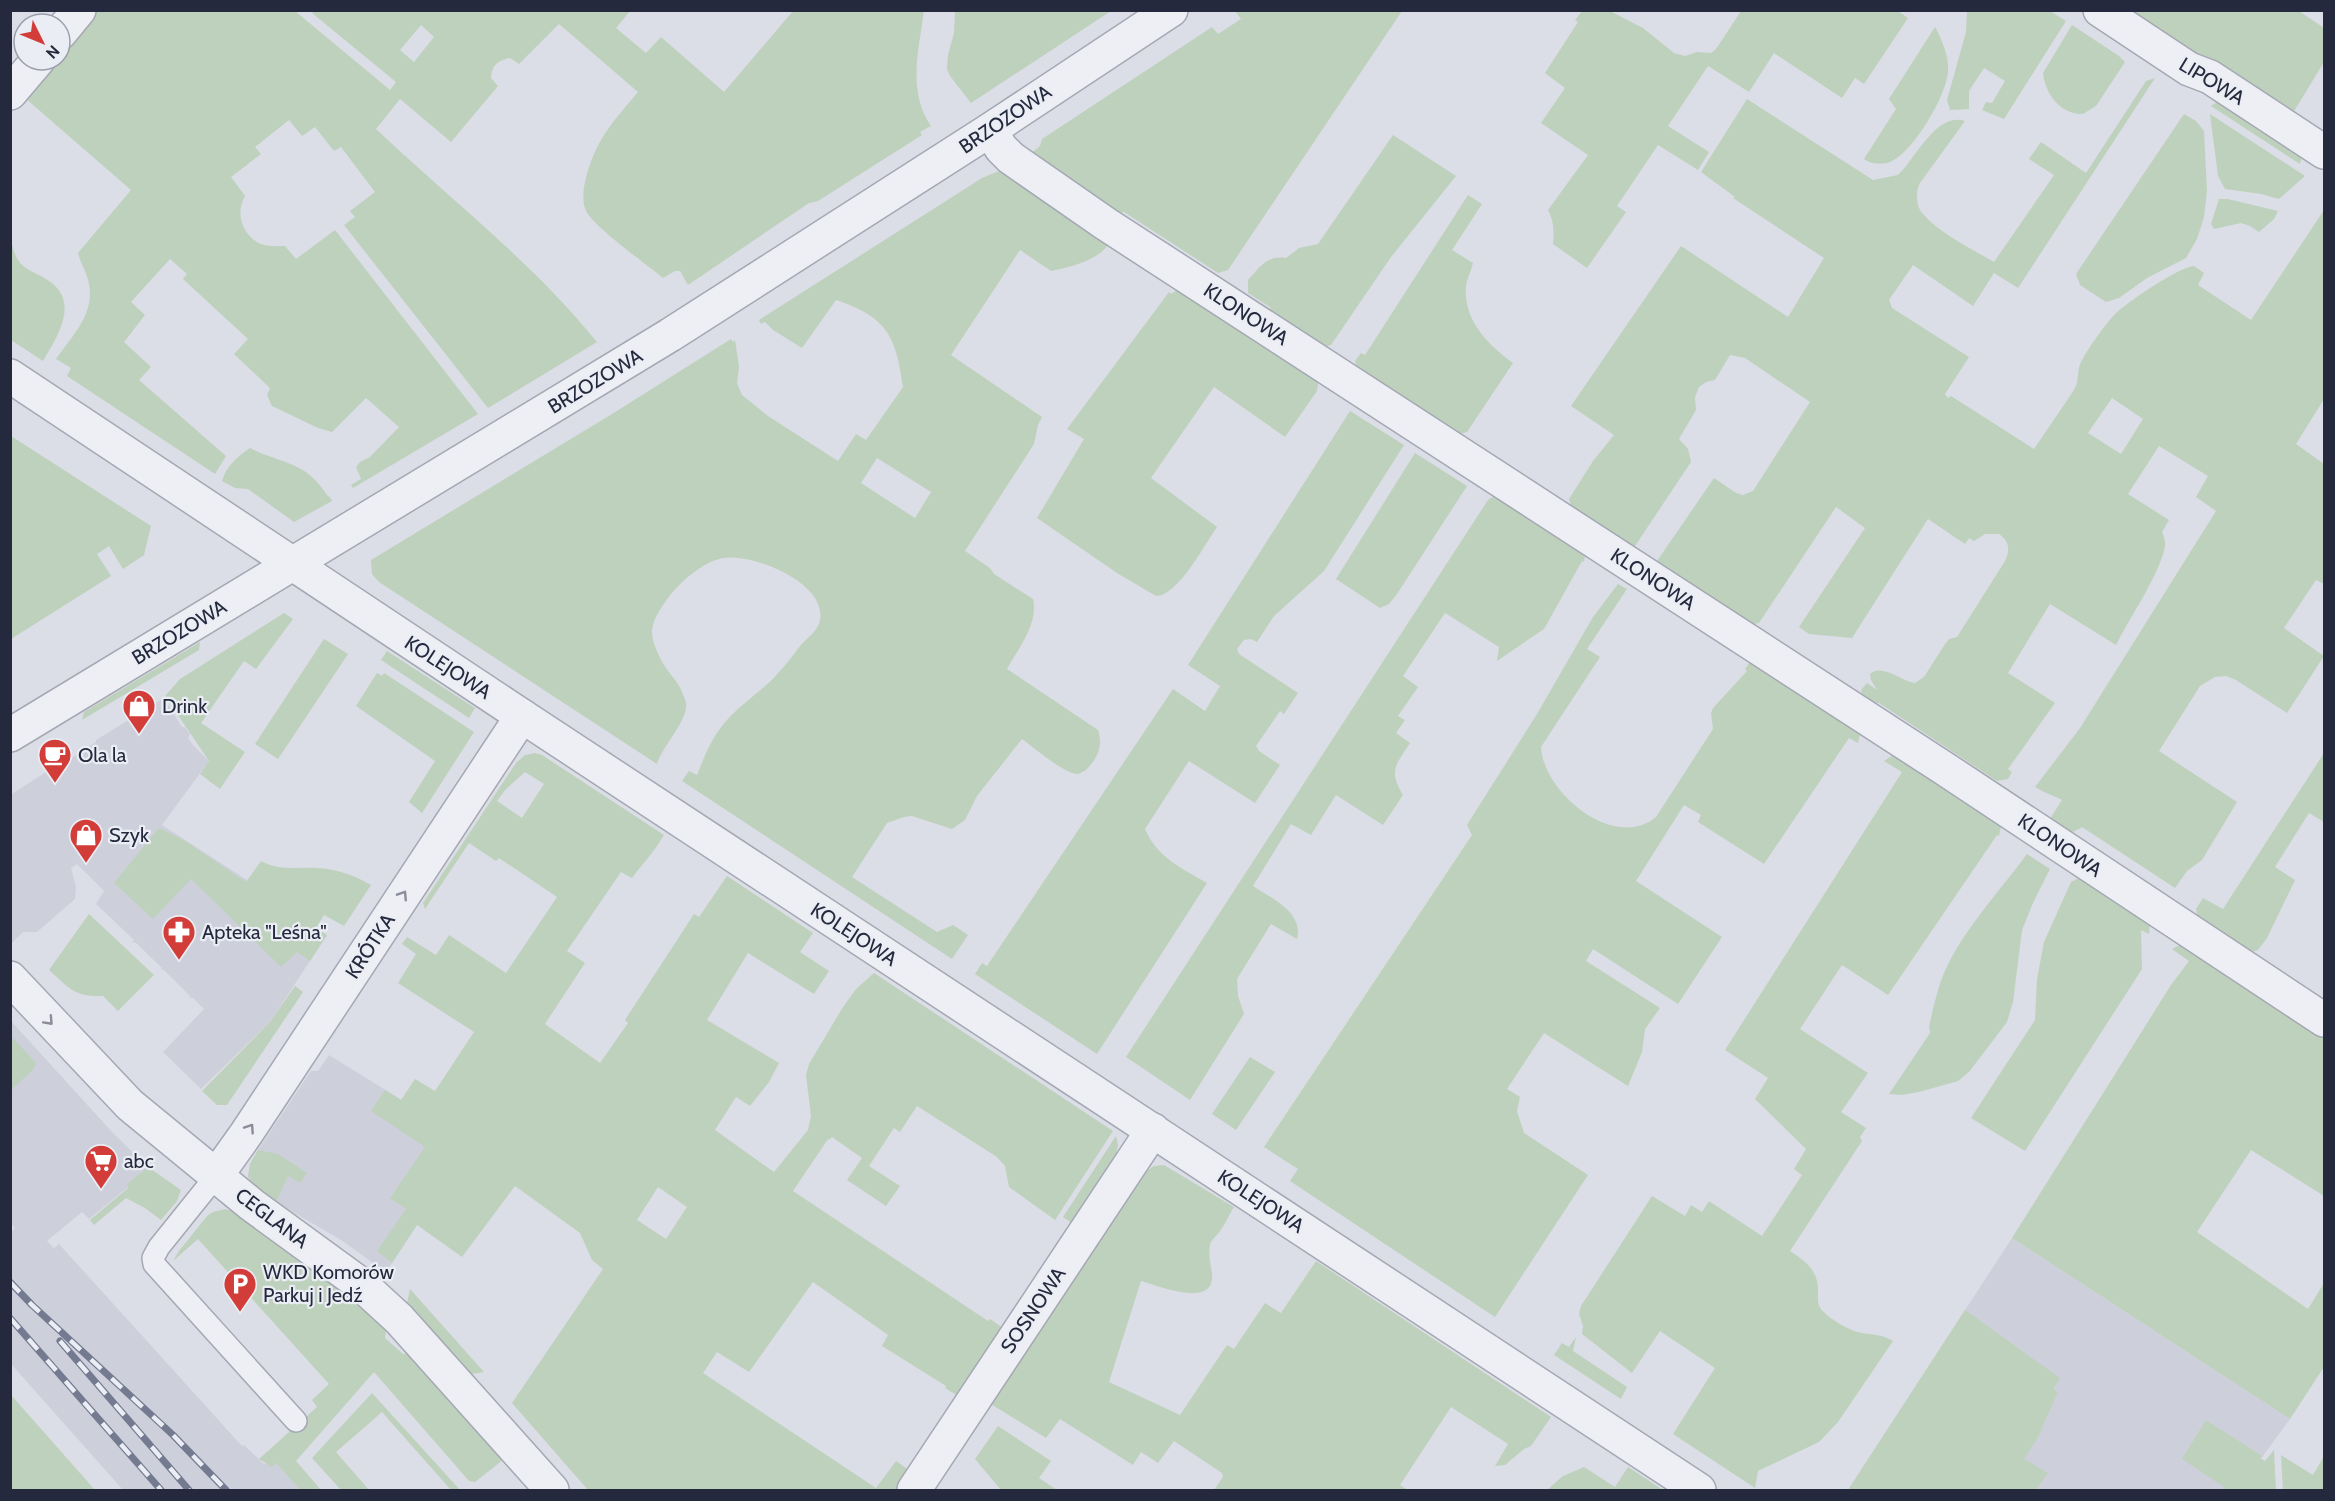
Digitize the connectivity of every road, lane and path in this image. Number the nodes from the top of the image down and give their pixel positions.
1 (1171, 10) edge
2 (2100, 10) edge
3 (28, 72) edge
4 (10, 93) edge
5 (990, 130) junction
6 (2325, 152) edge
7 (10, 376) edge
8 (291, 564) junction
9 (522, 716) junction
10 (10, 735) edge
11 (10, 978) edge
12 (2325, 1020) edge
13 (1153, 1130) junction
14 (216, 1176) junction
15 (296, 1421) dead end
16 (552, 1491) edge
17 (914, 1491) edge
18 (1700, 1491) edge

1 - 5 street, BRZOZOWA
2 - 6 street, LIPOWA
3 - 4 street
5 - 8 street, BRZOZOWA
5 - 12 street, KLONOWA
7 - 8 street, KOLEJOWA
8 - 9 street, KOLEJOWA
8 - 10 street, BRZOZOWA
9 - 13 street, KOLEJOWA
14 -> 9 street, KRÓTKA
11 -> 14 street, CEGLANA
13 - 17 street, SOSNOWA
13 - 18 street, KOLEJOWA
14 - 15 lane
14 - 16 street, CEGLANA

